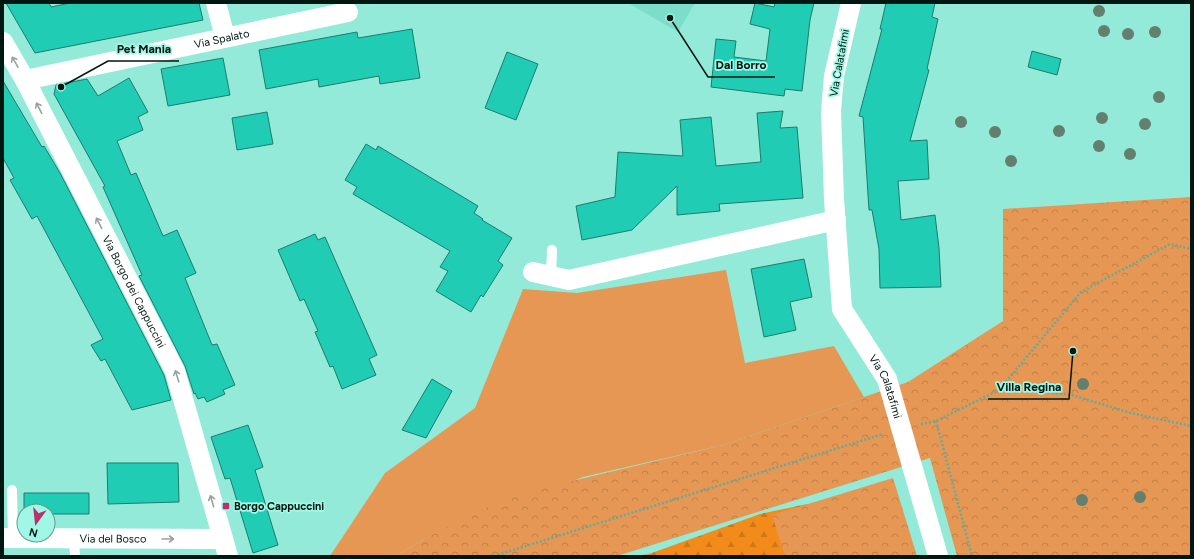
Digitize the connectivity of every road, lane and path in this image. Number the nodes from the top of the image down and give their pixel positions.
1 (216, 3) edge
2 (851, 3) edge
3 (348, 12) dead end
4 (225, 37) junction
5 (3, 42) edge
6 (25, 80) junction
7 (836, 220) junction
8 (1191, 249) edge
9 (552, 250) dead end
10 (542, 274) joint
11 (999, 390) junction
12 (936, 421) junction
13 (915, 426) dead end
14 (1191, 426) edge
15 (886, 433) dead end
16 (12, 490) dead end
17 (8, 538) edge
18 (226, 547) edge
19 (74, 548) edge
20 (494, 556) edge
21 (938, 556) edge
22 (972, 556) edge

1 - 4 street
2 - 7 street, Via Calatafimi
3 - 4 street, Via Spalato
4 - 6 street, Via Spalato
6 -> 5 street, Via Borgo dei Cappuccini
18 -> 6 street, Via Borgo dei Cappuccini
7 - 10 street
7 - 21 street, Via Calatafimi
8 - 11 path
9 - 10 lane
11 - 12 path
11 - 14 path
12 - 13 path
12 - 22 path
15 - 20 path
16 - 17 lane
17 - 19 street, Via del Bosco
19 -> 18 street, Via del Bosco

